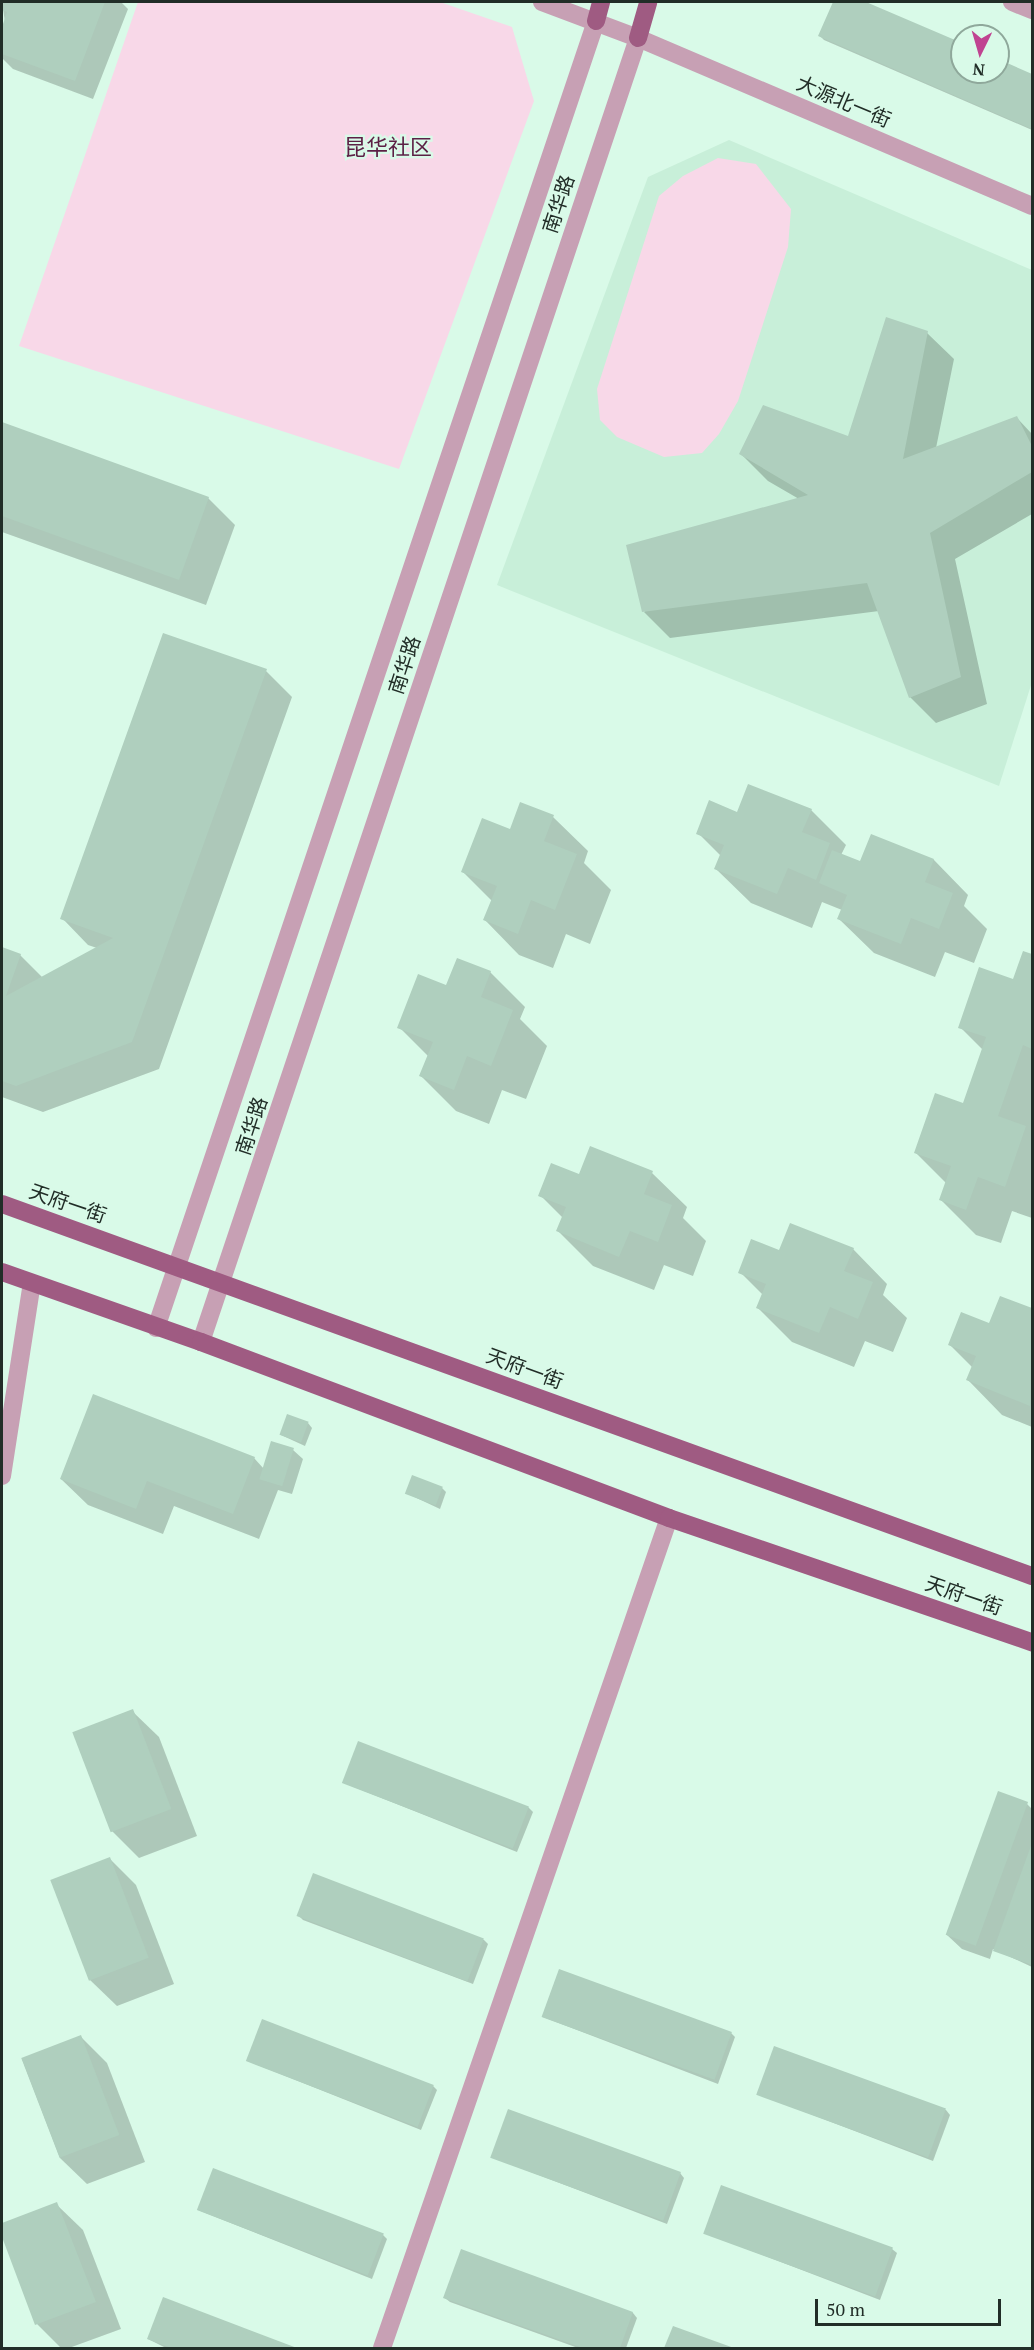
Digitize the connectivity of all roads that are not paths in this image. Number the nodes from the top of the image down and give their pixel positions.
1 (542, 2) edge
2 (601, 2) edge
3 (648, 2) edge
4 (1012, 2) edge
5 (1032, 10) edge
6 (596, 21) junction
7 (638, 38) junction
8 (1032, 206) edge
9 (2, 1204) edge
10 (178, 1266) junction
11 (2, 1272) edge
12 (222, 1282) junction
13 (32, 1283) junction
14 (156, 1328) junction
15 (201, 1342) junction
16 (2, 1476) edge
17 (669, 1518) junction
18 (1032, 1576) edge
19 (1032, 1642) edge
20 (382, 2349) edge

1 - 6 street, 大源北一街
2 - 6 main road
3 - 7 main road, 南华路
4 - 5 street
6 - 7 street, 大源北一街
6 - 10 street
7 - 8 street, 大源北一街
7 - 12 street, 南华路
9 - 10 main road, 天府一街
10 - 12 main road, 天府一街
10 - 14 street
11 - 13 main road, 天府一街
12 - 15 street, 南华路
12 - 18 main road, 天府一街
13 - 14 main road, 天府一街
13 - 16 street
14 - 15 main road, 天府一街
15 - 17 main road, 天府一街
17 - 19 main road, 天府一街
17 - 20 street

